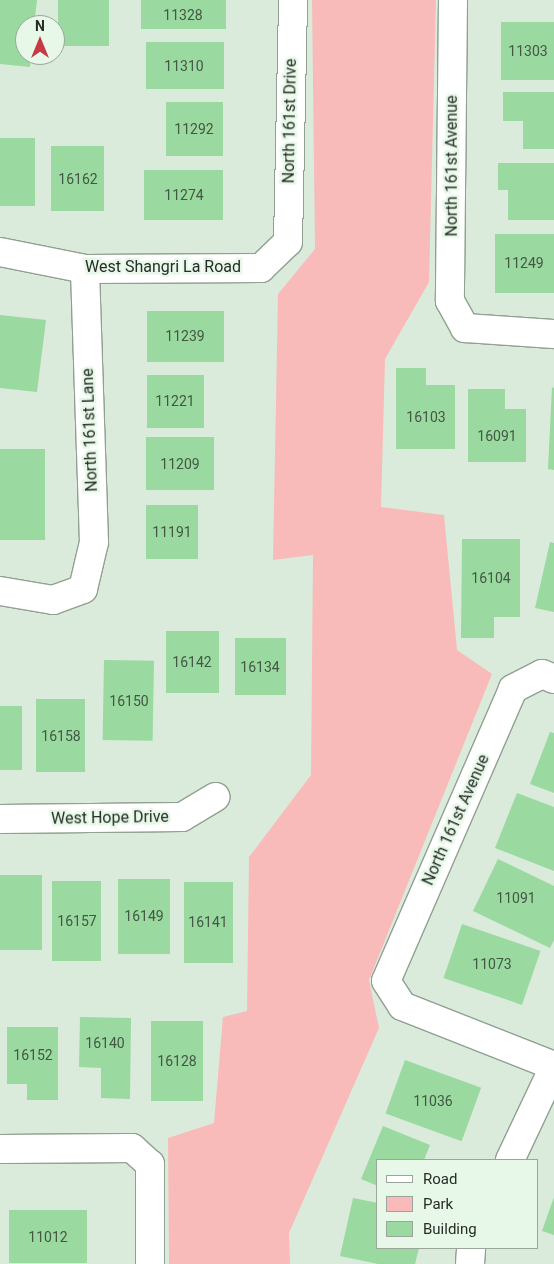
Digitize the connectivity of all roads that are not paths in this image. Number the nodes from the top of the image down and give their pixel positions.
1 (293, 0) edge
2 (453, 0) edge
3 (288, 242) joint
4 (0, 252) edge
5 (85, 269) junction
6 (554, 334) edge
7 (0, 591) edge
8 (548, 676) edge
9 (214, 797) dead end
10 (0, 819) edge
11 (554, 1067) edge
12 (0, 1149) edge
13 (510, 1159) edge
14 (471, 1249) edge
15 (150, 1264) edge
16 (470, 1264) edge

1 - 3 street, North 161st Drive
2 - 6 street, North 161st Avenue
3 - 5 street, West Shangri La Road
4 - 5 street, West Shangri La Road
5 - 7 street, North 161st Lane
8 - 11 street, North 161st Avenue
9 - 10 street, West Hope Drive
11 - 13 street
12 - 15 street
14 - 16 street

